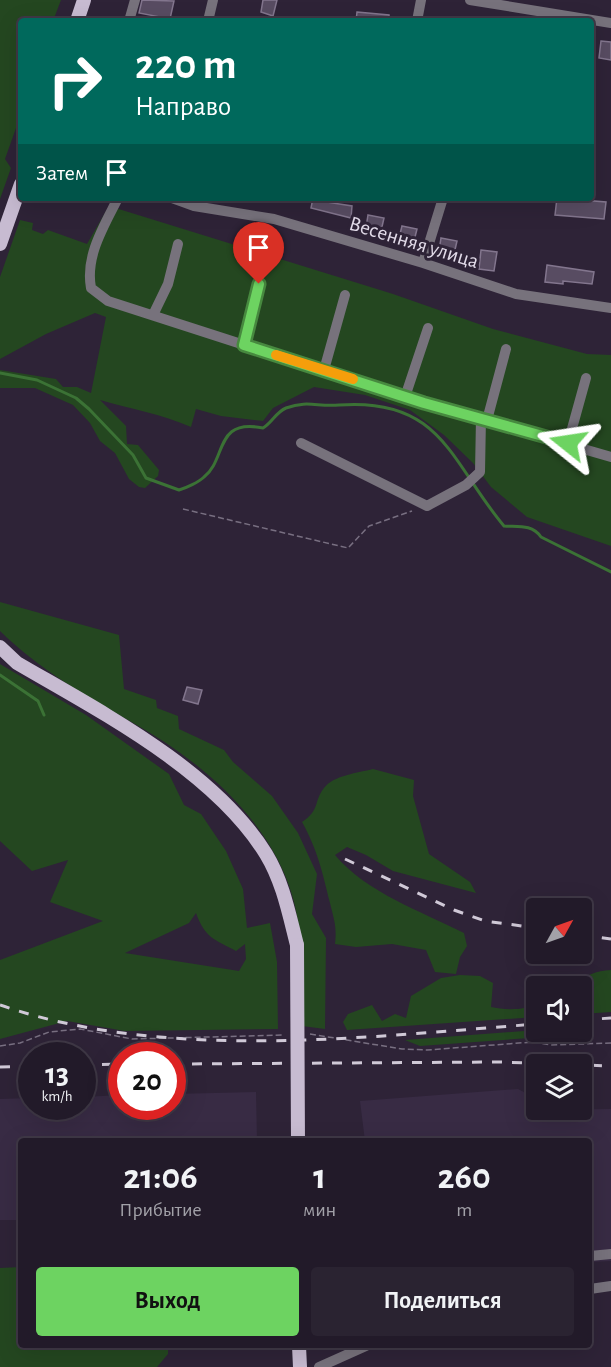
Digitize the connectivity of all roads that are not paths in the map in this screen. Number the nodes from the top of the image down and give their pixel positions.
1 (84, 0) edge
2 (135, 0) edge
3 (213, 0) edge
4 (421, 0) edge
5 (470, 0) edge
6 (78, 18) edge
7 (130, 18) edge
8 (209, 18) edge
9 (418, 18) edge
10 (580, 18) edge
11 (594, 20) edge
12 (611, 23) edge
13 (18, 193) edge
14 (116, 201) edge
15 (180, 201) edge
16 (442, 201) edge
17 (0, 244) edge
18 (178, 244) dead end
19 (423, 263) junction
20 (259, 284) dead end
21 (345, 295) dead end
22 (611, 308) edge
23 (153, 315) junction
24 (428, 328) dead end
25 (244, 345) junction
26 (506, 349) dead end
27 (324, 370) junction
28 (586, 378) dead end
29 (405, 397) junction
30 (484, 419) junction
31 (301, 443) dead end
32 (568, 443) junction
33 (611, 457) edge
34 (0, 647) edge
35 (298, 1138) edge
36 (611, 1254) edge
37 (592, 1256) edge
38 (611, 1286) edge
39 (592, 1289) edge
40 (300, 1348) edge
41 (362, 1348) edge
42 (300, 1367) edge
43 (319, 1367) edge

1 - 6 main road
2 - 7 street
3 - 8 street
4 - 9 street
5 - 10 street
11 - 12 street
13 - 17 main road
14 - 23 street
15 - 19 street, Весенняя улица
16 - 19 street
18 - 23 street
19 - 22 street, Весенняя улица
20 - 25 street
21 - 27 street
23 - 25 street
24 - 29 street
25 - 27 street
26 - 30 street
27 - 29 street
28 - 32 street
29 - 30 street
30 - 31 street
30 - 32 street
32 - 33 street
34 - 35 main road, bridge
36 - 37 street
38 - 39 street
40 - 42 main road
41 - 43 street

